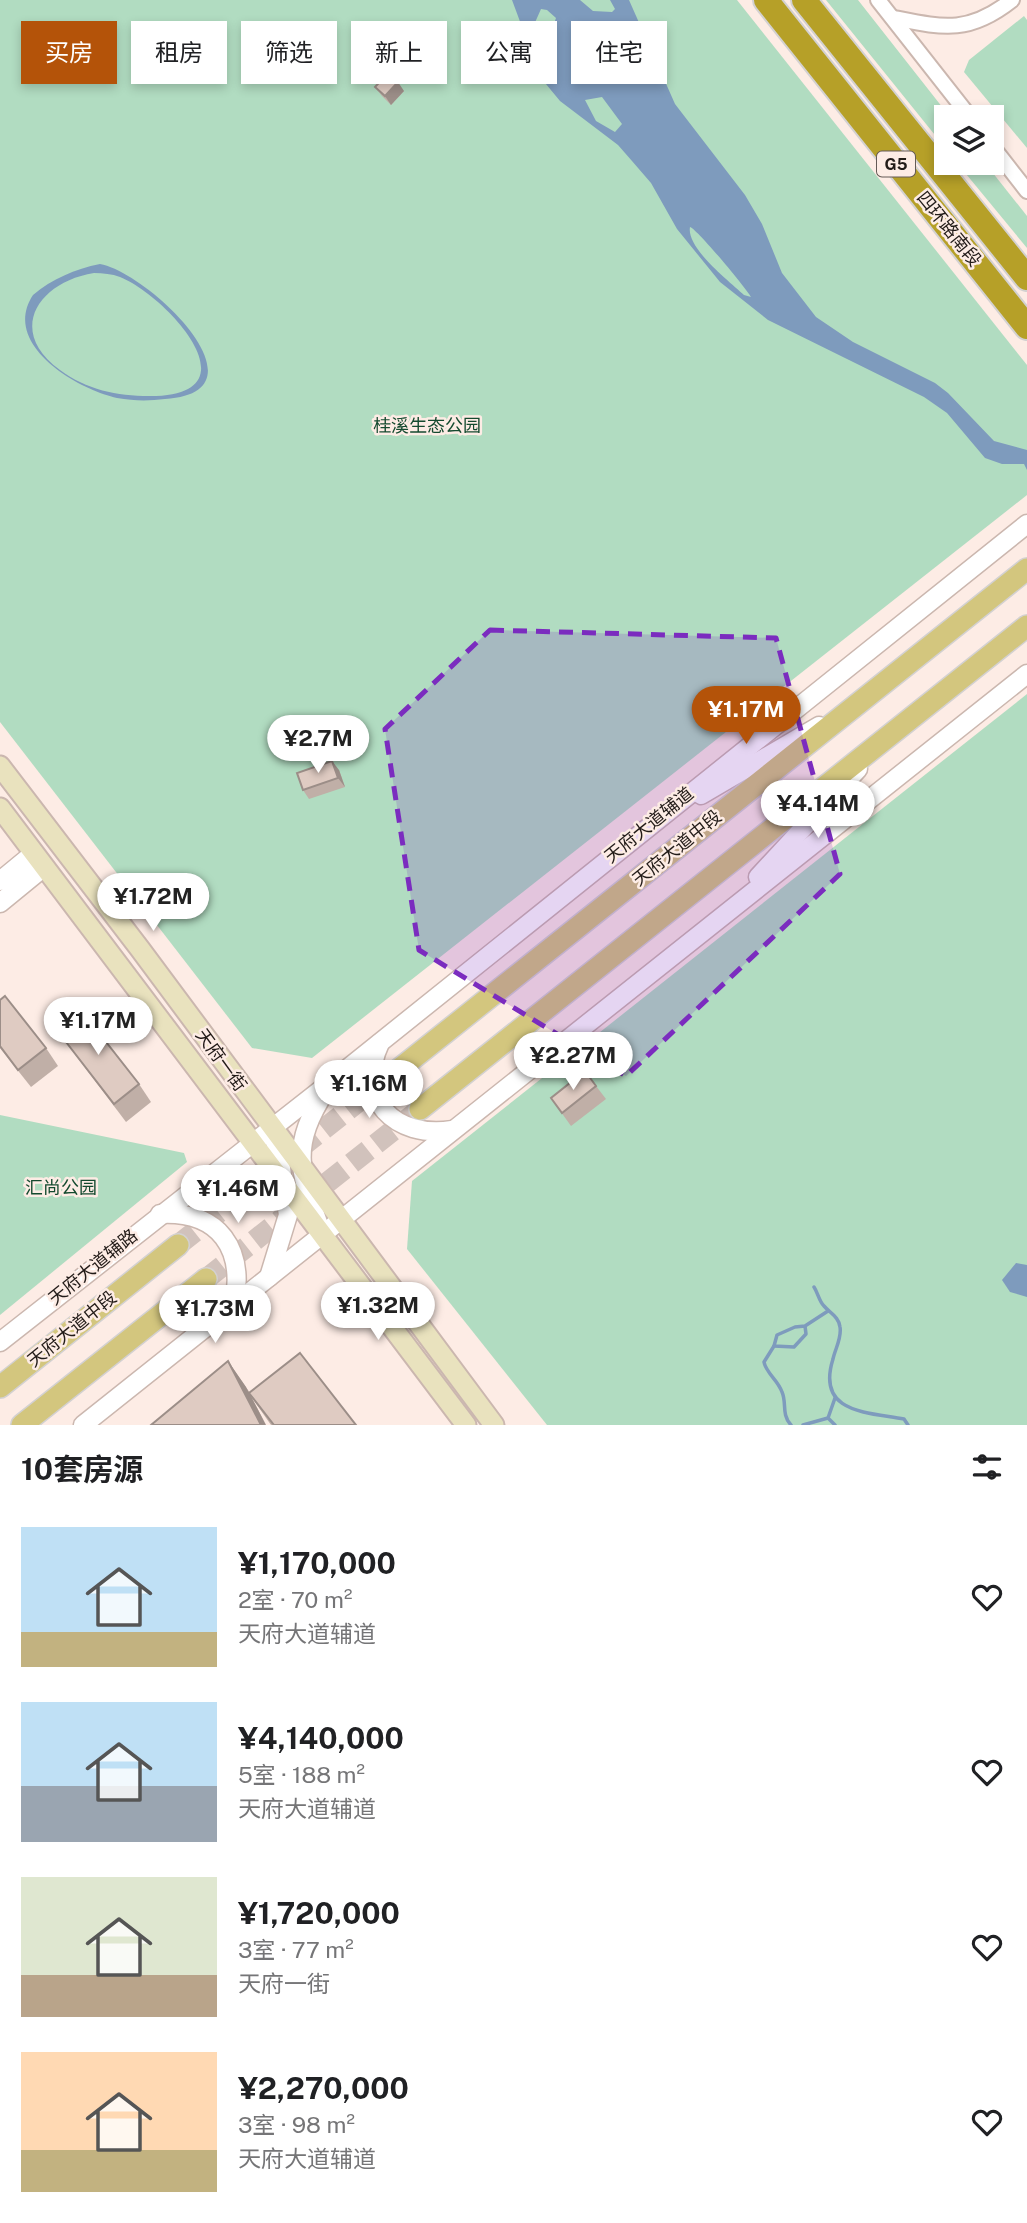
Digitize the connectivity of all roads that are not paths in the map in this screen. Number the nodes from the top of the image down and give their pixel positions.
1 (766, 0) edge
2 (804, 0) edge
3 (878, 0) edge
4 (1012, 0) edge
5 (894, 18) junction
6 (961, 105) edge
7 (1004, 161) edge
8 (1027, 191) edge
9 (1027, 278) edge
10 (1027, 327) edge
11 (1027, 524) edge
12 (1027, 569) edge
13 (1027, 626) edge
14 (1027, 674) edge
15 (864, 699) junction
16 (891, 734) junction
17 (0, 766) edge
18 (0, 808) edge
19 (647, 827) junction
20 (39, 860) junction
21 (0, 880) edge
22 (0, 903) edge
23 (718, 920) junction
24 (383, 1037) junction
25 (392, 1074) tunnel mouth
26 (332, 1080) junction
27 (420, 1109) tunnel mouth
28 (270, 1127) junction
29 (453, 1130) junction
30 (252, 1141) junction
31 (302, 1169) junction
32 (285, 1184) junction
33 (160, 1214) junction
34 (340, 1221) junction
35 (323, 1234) junction
36 (178, 1245) tunnel mouth
37 (269, 1277) junction
38 (206, 1279) tunnel mouth
39 (234, 1305) junction
40 (0, 1342) edge
41 (0, 1387) edge
42 (22, 1425) edge
43 (83, 1425) edge
44 (466, 1425) edge
45 (494, 1425) edge

1 - 10 highway, 四环路南段 / G5
2 - 9 highway, 四环路南段 / G5
3 - 5 street
4 - 5 street
5 - 6 street
7 - 8 street
11 - 19 street, 天府大道辅道
12 - 15 main road, 天府大道中段
13 - 16 main road
14 - 23 street
15 - 19 street
15 - 25 main road, 天府大道中段
16 - 23 street
16 - 27 main road
17 - 28 main road, 天府一街
18 - 20 main road, 天府一街
19 - 24 street, 天府大道辅道
20 - 21 street
20 - 22 street
20 - 30 main road, 天府一街
23 - 29 street
24 - 26 street, 天府大道辅道
24 - 29 street
26 - 28 street, 天府大道辅道
26 - 31 street
28 - 30 street, 天府大道辅道
28 - 31 main road, 天府一街
28 - 32 street
29 - 34 street
30 - 32 main road, 天府一街
30 - 33 street, 天府大道辅路
31 - 34 main road, 天府一街
31 - 35 street
32 - 35 main road, 天府一街
32 - 37 street
33 - 39 street
33 - 40 street, 天府大道辅路
34 - 35 street
34 - 45 main road, 天府一街
35 - 37 street
35 - 44 main road, 天府一街
36 - 41 main road, 天府大道中段
37 - 39 street
38 - 42 main road
39 - 43 street

